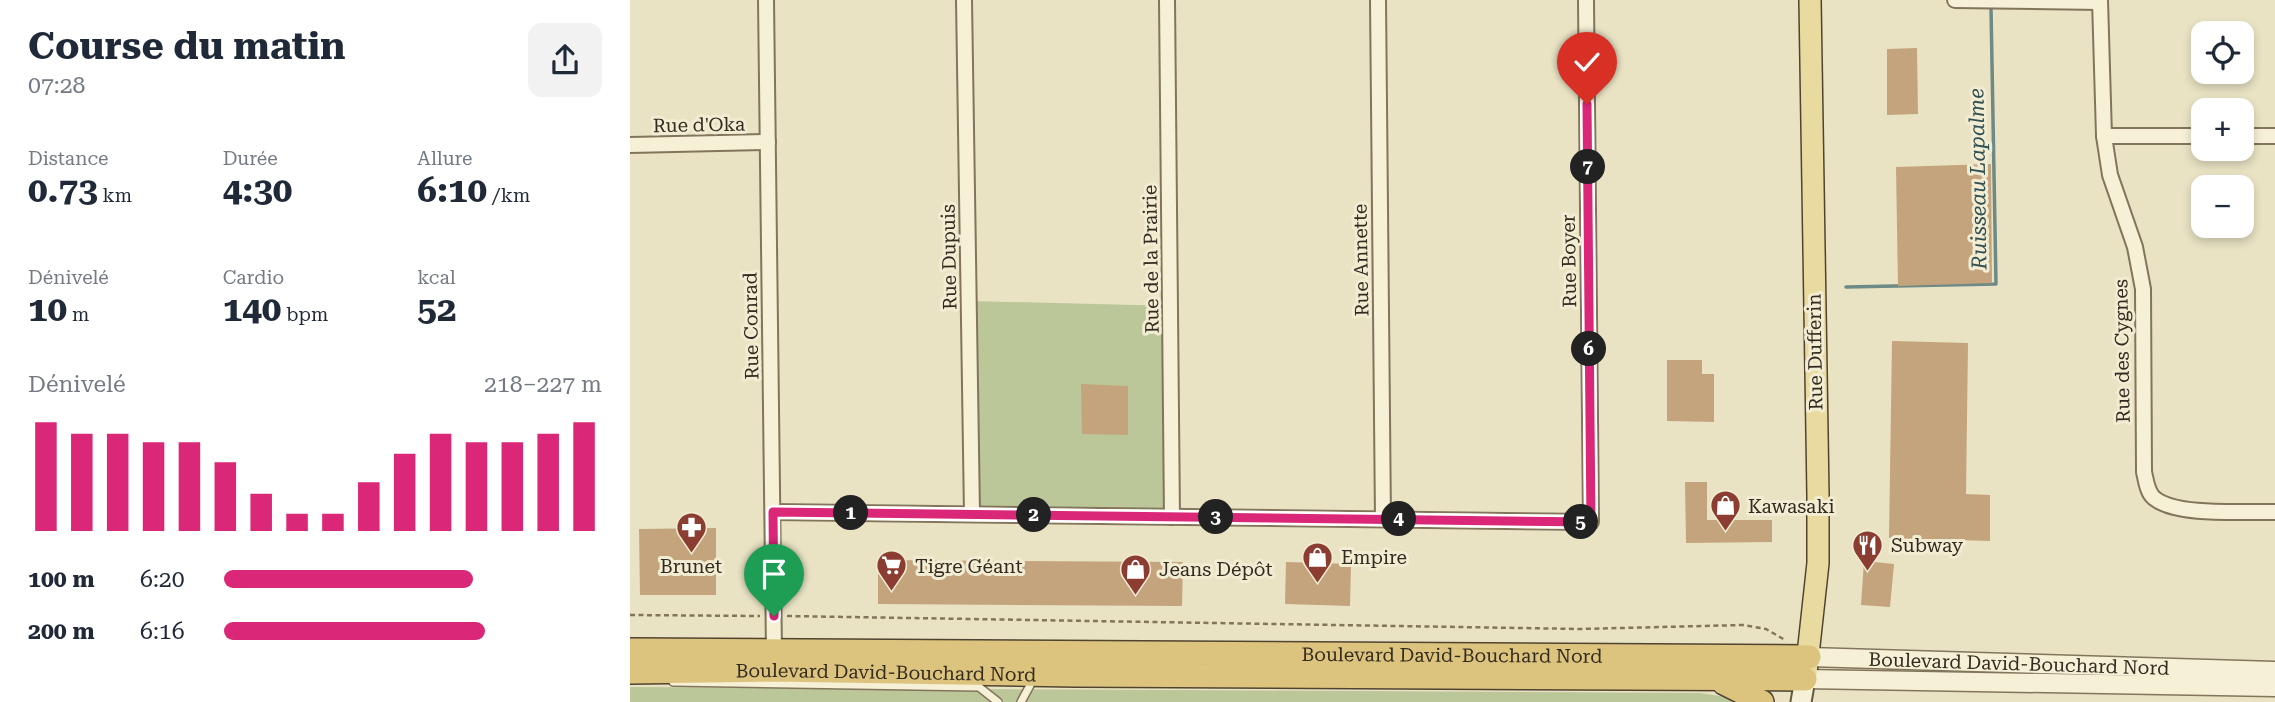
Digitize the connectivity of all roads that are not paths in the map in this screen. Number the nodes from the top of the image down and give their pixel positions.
1 (766, 0) edge
2 (964, 0) edge
3 (1167, 0) edge
4 (1378, 0) edge
5 (1586, 0) edge
6 (1810, 0) edge
7 (1955, 0) edge
8 (2100, 1) edge
9 (2104, 136) junction
10 (2191, 136) edge
11 (2254, 136) edge
12 (2275, 136) edge
13 (768, 142) junction
14 (630, 145) edge
15 (773, 512) junction
16 (2275, 512) edge
17 (972, 514) junction
18 (1172, 517) junction
19 (1383, 519) junction
20 (630, 650) edge
21 (775, 652) junction
22 (1450, 655) junction
23 (1340, 664) dead end
24 (1807, 668) junction
25 (1048, 669) junction
26 (2275, 671) edge
27 (630, 672) edge
28 (630, 678) edge
29 (1701, 678) junction
30 (2275, 687) edge
31 (998, 702) edge
32 (1021, 702) edge
33 (1762, 702) edge
34 (1801, 702) edge

1 - 13 street, Rue Conrad
2 - 17 street, Rue Dupuis
3 - 18 street, Rue de la Prairie
4 - 19 street, Rue Annette
5 - 19 street, Rue Boyer
6 - 24 main road, Rue Dufferin
7 - 8 street
8 - 9 street, Rue des Cygnes
9 - 10 street
9 - 16 street, Rue des Cygnes
11 - 12 street
13 - 14 street, Rue d'Oka
13 - 15 street, Rue Conrad
15 - 17 street
15 - 21 street, Rue Conrad
17 - 18 street
18 - 19 street
20 - 21 highway, Boulevard David-Bouchard Nord
21 - 22 highway, Boulevard David-Bouchard Nord
22 - 23 lane
22 - 24 highway, Boulevard David-Bouchard Nord
24 - 26 street, Boulevard David-Bouchard Nord
24 - 29 highway, Boulevard David-Bouchard Nord
24 - 30 street, Boulevard David-Bouchard Nord
24 - 34 main road, Rue Dufferin
25 - 27 highway, Boulevard David-Bouchard Nord
25 - 29 highway, Boulevard David-Bouchard Nord
25 - 32 lane
28 - 31 lane
29 - 33 highway

